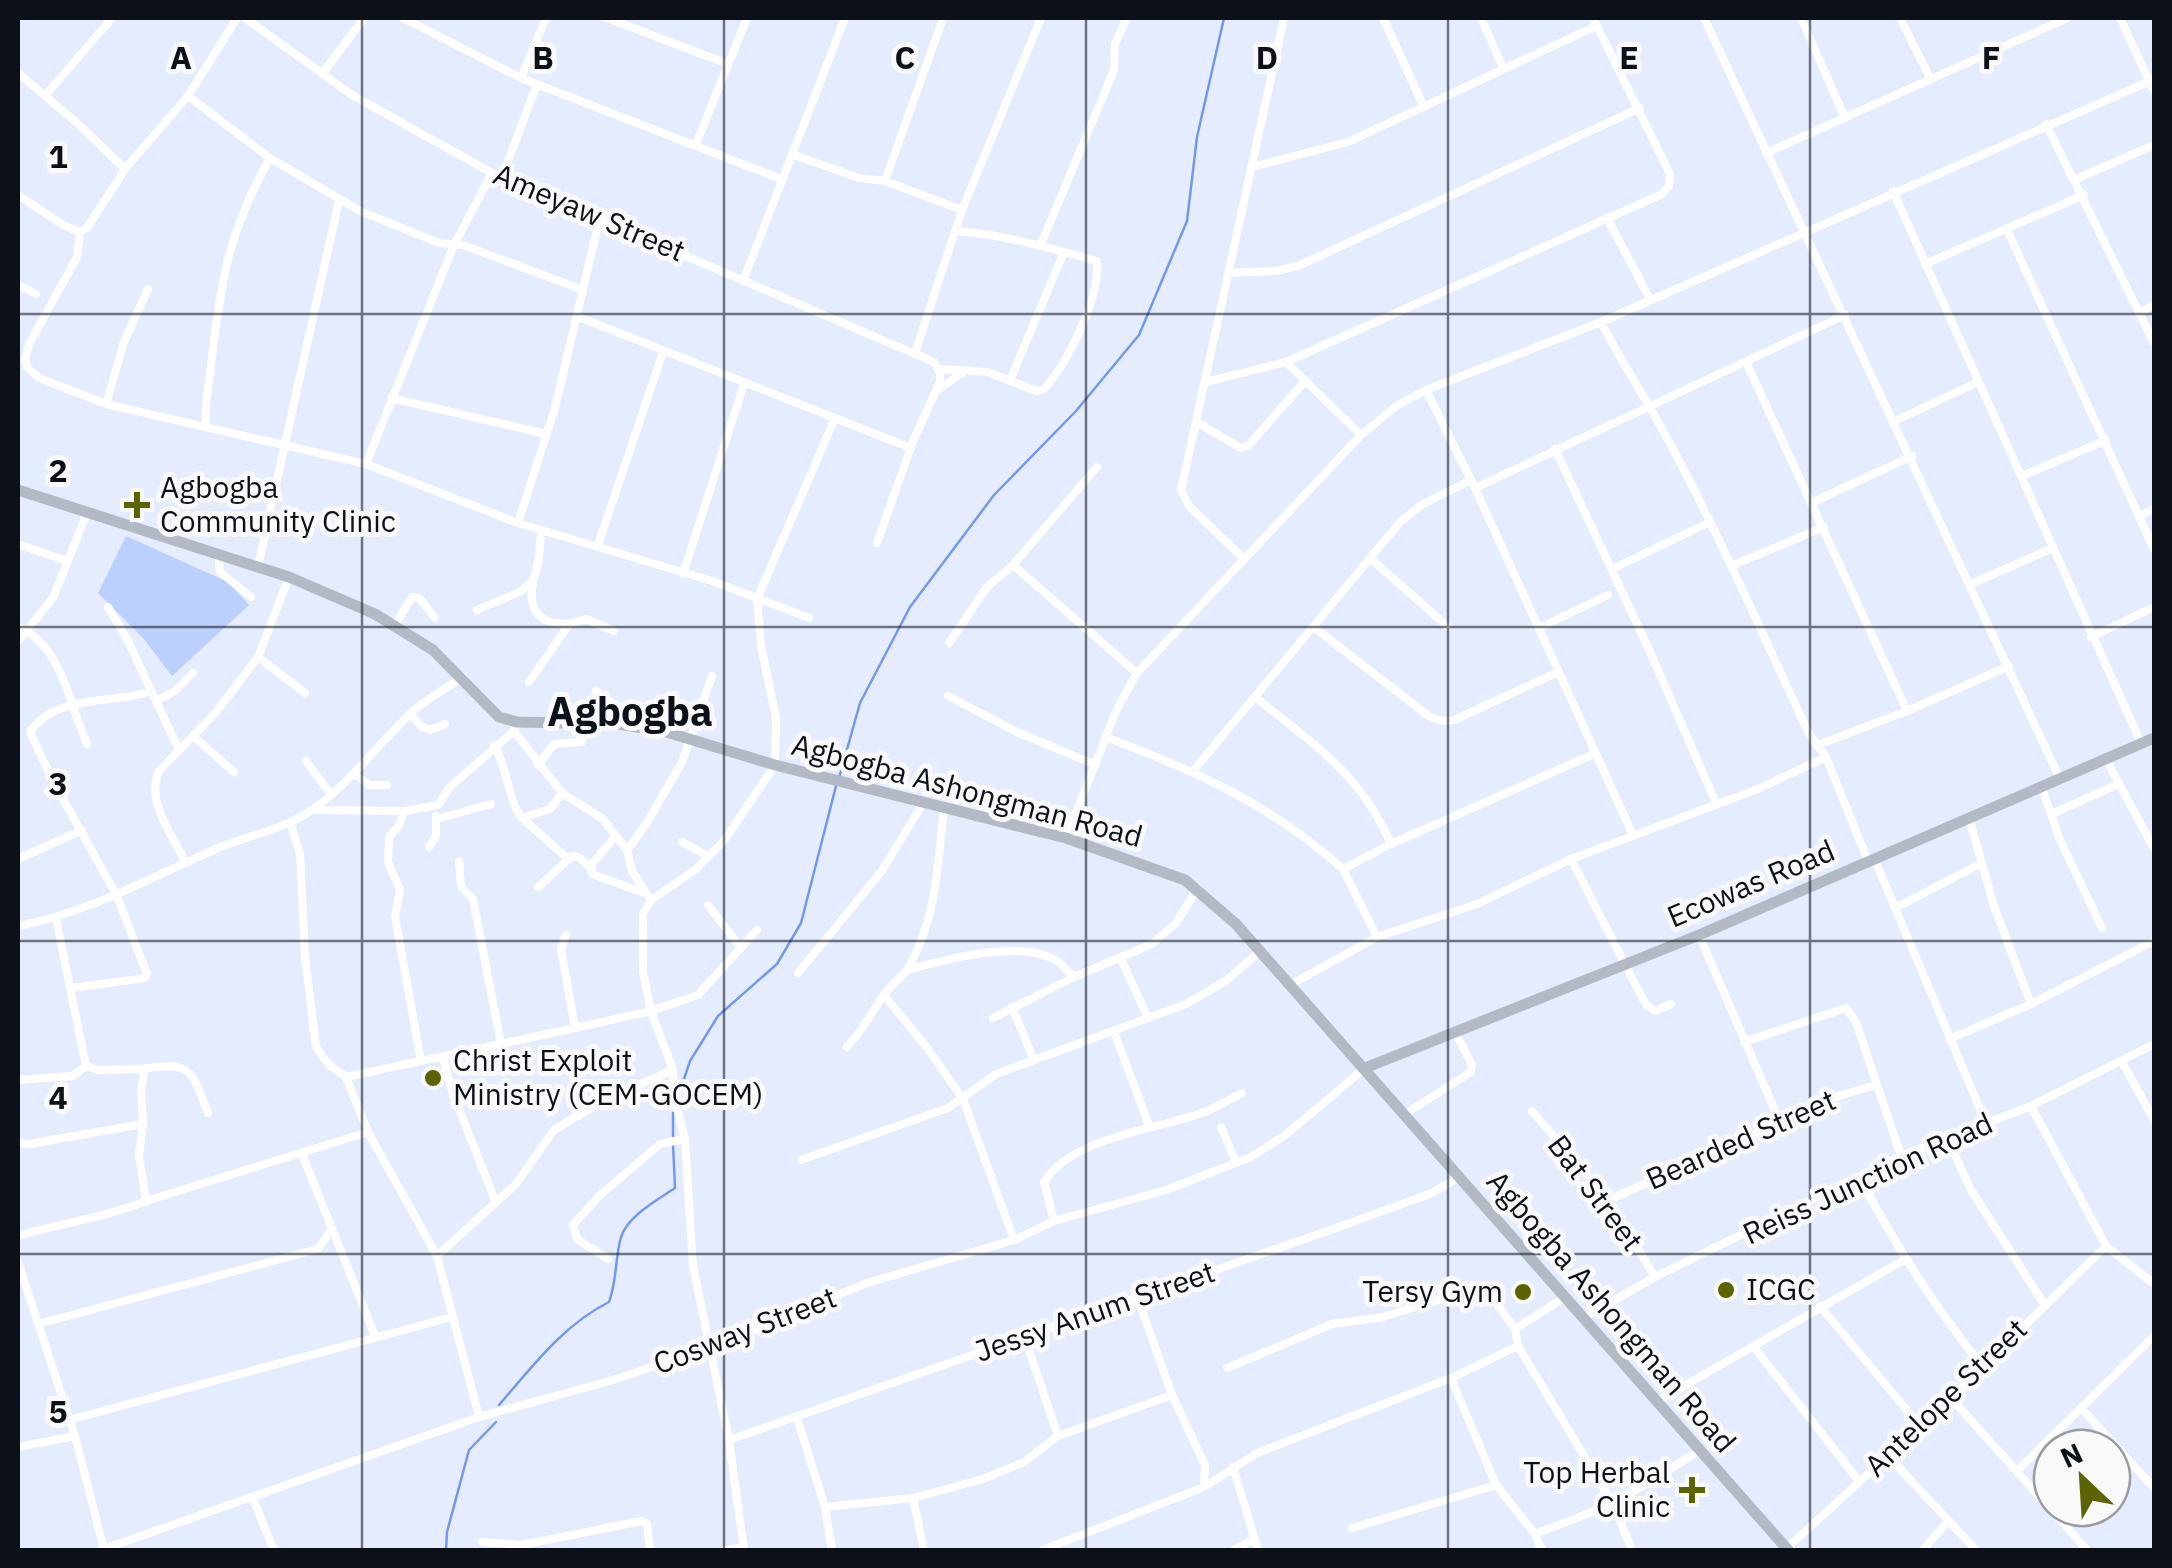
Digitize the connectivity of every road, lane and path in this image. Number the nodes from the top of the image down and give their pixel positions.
1 (109, 18) edge
2 (237, 18) edge
3 (245, 18) edge
4 (364, 18) edge
5 (403, 18) edge
6 (546, 18) edge
7 (607, 18) edge
8 (747, 18) edge
9 (844, 18) edge
10 (944, 18) edge
11 (1041, 18) edge
12 (1128, 18) edge
13 (1284, 18) edge
14 (1383, 18) edge
15 (1481, 18) edge
16 (1704, 18) edge
17 (1801, 18) edge
18 (1900, 18) edge
19 (2067, 18) edge
20 (2120, 18) edge
21 (1594, 22) edge
22 (2046, 22) edge
23 (728, 64) junction
24 (1504, 68) junction
25 (18, 74) edge
26 (322, 74) junction
27 (522, 78) junction
28 (1931, 80) junction
29 (2150, 81) junction
30 (538, 84) junction
31 (2154, 91) edge
32 (46, 96) junction
33 (188, 96) junction
34 (1424, 107) junction
35 (1640, 108) junction
36 (1845, 118) junction
37 (2046, 124) junction
38 (696, 144) junction
39 (2154, 145) edge
40 (1766, 153) junction
41 (794, 154) junction
42 (270, 158) junction
43 (1252, 167) junction
44 (125, 170) junction
45 (492, 172) junction
46 (502, 176) junction
47 (781, 179) junction
48 (2076, 179) junction
49 (885, 182) junction
50 (1894, 191) junction
51 (18, 195) edge
52 (2084, 195) junction
53 (339, 200) junction
54 (962, 210) junction
55 (600, 217) junction
56 (1607, 218) junction
57 (2007, 230) junction
58 (956, 231) junction
59 (1802, 231) junction
60 (80, 232) junction
61 (1040, 244) junction
62 (454, 245) junction
63 (1064, 252) junction
64 (1925, 264) junction
65 (1228, 273) junction
66 (742, 281) junction
67 (18, 284) edge
68 (148, 289) dead end
69 (583, 290) junction
70 (36, 294) dead end
71 (1650, 300) junction
72 (2154, 305) edge
73 (2140, 313) junction
74 (1846, 314) junction
75 (579, 317) junction
76 (1601, 322) junction
77 (2154, 344) edge
78 (663, 352) junction
79 (915, 353) junction
80 (1286, 362) junction
81 (1746, 362) junction
82 (938, 369) junction
83 (967, 369) junction
84 (1010, 380) junction
85 (1305, 381) junction
86 (1206, 382) junction
87 (1978, 382) junction
88 (744, 384) junction
89 (938, 387) junction
90 (1426, 390) junction
91 (391, 398) junction
92 (106, 404) junction
93 (1650, 408) junction
94 (835, 418) junction
95 (1895, 421) junction
96 (1196, 422) junction
97 (206, 426) junction
98 (546, 434) junction
99 (1362, 435) junction
100 (2106, 440) junction
101 (285, 445) junction
102 (910, 448) junction
103 (1555, 448) junction
104 (1912, 456) junction
105 (366, 464) junction
106 (1097, 467) dead end
107 (2022, 476) junction
108 (1473, 484) junction
109 (18, 490) edge
110 (1813, 502) junction
111 (2154, 509) edge
112 (87, 513) junction
113 (2139, 516) junction
114 (518, 523) junction
115 (1708, 523) junction
116 (1824, 527) junction
117 (541, 531) junction
118 (876, 542) dead end
119 (18, 544) edge
120 (598, 545) junction
121 (2053, 548) junction
122 (2154, 549) edge
123 (218, 554) junction
124 (1244, 559) junction
125 (1371, 560) junction
126 (67, 562) junction
127 (1013, 565) junction
128 (258, 566) junction
129 (1731, 566) junction
130 (1612, 569) junction
131 (682, 574) junction
132 (288, 577) junction
133 (533, 583) junction
134 (1970, 584) junction
135 (1608, 595) dead end
136 (251, 597) dead end
137 (757, 599) junction
138 (108, 606) dead end
139 (2154, 607) edge
140 (477, 610) dead end
141 (435, 618) dead end
142 (808, 618) dead end
143 (395, 625) junction
144 (568, 626) junction
145 (1447, 626) dead end
146 (1316, 628) junction
147 (1538, 628) junction
148 (22, 629) edge
149 (614, 631) dead end
150 (2092, 637) junction
151 (18, 642) edge
152 (950, 644) dead end
153 (258, 656) junction
154 (2009, 666) junction
155 (1558, 672) junction
156 (193, 673) dead end
157 (1137, 673) junction
158 (712, 676) dead end
159 (462, 677) junction
160 (529, 682) dead end
161 (151, 691) junction
162 (596, 691) dead end
163 (305, 693) dead end
164 (948, 696) dead end
165 (1255, 697) junction
166 (156, 701) junction
167 (70, 704) junction
168 (1907, 711) junction
169 (410, 714) junction
170 (445, 724) dead end
171 (586, 724) junction
172 (618, 724) junction
173 (516, 726) junction
174 (194, 736) junction
175 (688, 738) junction
176 (1108, 738) junction
177 (2154, 738) edge
178 (86, 744) dead end
179 (2141, 744) junction
180 (1818, 745) junction
181 (494, 746) junction
182 (179, 750) junction
183 (1596, 753) junction
184 (1826, 757) junction
185 (306, 761) dead end
186 (2107, 761) junction
187 (538, 765) junction
188 (775, 765) junction
189 (1096, 765) junction
190 (1194, 770) junction
191 (234, 772) dead end
192 (356, 775) junction
193 (2060, 781) junction
194 (2118, 784) junction
195 (386, 785) dead end
196 (2042, 788) junction
197 (562, 793) junction
198 (331, 795) junction
199 (924, 802) junction
200 (1716, 803) junction
201 (491, 804) dead end
202 (944, 806) junction
203 (434, 807) junction
204 (312, 811) junction
205 (404, 811) junction
206 (2052, 814) junction
207 (522, 818) junction
208 (1969, 818) junction
209 (437, 819) junction
210 (290, 822) junction
211 (82, 830) junction
212 (1632, 834) junction
213 (616, 837) junction
214 (1066, 838) junction
215 (682, 842) dead end
216 (1391, 844) junction
217 (429, 846) dead end
218 (627, 850) junction
219 (2154, 850) edge
220 (708, 856) junction
221 (568, 858) junction
222 (18, 859) edge
223 (1571, 859) junction
224 (1871, 860) junction
225 (459, 861) dead end
226 (186, 863) junction
227 (1982, 863) junction
228 (590, 868) junction
229 (1343, 868) junction
230 (538, 888) dead end
231 (1198, 888) junction
232 (116, 896) junction
233 (649, 897) junction
234 (708, 906) dead end
235 (1895, 908) junction
236 (56, 918) junction
237 (18, 926) edge
238 (2102, 928) dead end
239 (757, 930) dead end
240 (566, 935) dead end
241 (1698, 935) junction
242 (1377, 937) junction
243 (2154, 941) edge
244 (741, 948) junction
245 (1260, 951) junction
246 (1120, 958) junction
247 (1624, 965) junction
248 (907, 970) junction
249 (798, 973) dead end
250 (1074, 977) junction
251 (1290, 985) junction
252 (72, 988) junction
253 (884, 995) junction
254 (1670, 1004) dead end
255 (2030, 1004) junction
256 (1012, 1007) junction
257 (651, 1010) junction
258 (992, 1018) dead end
259 (1148, 1018) junction
260 (575, 1028) junction
261 (1114, 1032) junction
262 (1455, 1032) junction
263 (1950, 1038) junction
264 (1744, 1042) junction
265 (500, 1044) junction
266 (2154, 1044) edge
267 (847, 1047) dead end
268 (443, 1056) junction
269 (1034, 1058) junction
270 (421, 1062) junction
271 (2122, 1062) junction
272 (86, 1066) junction
273 (1365, 1068) junction
274 (140, 1069) junction
275 (673, 1070) junction
276 (346, 1077) junction
277 (18, 1080) edge
278 (1876, 1085) junction
279 (1242, 1093) dead end
280 (963, 1099) junction
281 (2031, 1106) junction
282 (1532, 1111) dead end
283 (208, 1113) dead end
284 (1405, 1114) junction
285 (2154, 1120) edge
286 (1780, 1122) junction
287 (1986, 1123) junction
288 (143, 1124) junction
289 (1221, 1127) dead end
290 (1150, 1128) junction
291 (368, 1132) junction
292 (1948, 1140) junction
293 (681, 1141) junction
294 (18, 1142) edge
295 (302, 1154) junction
296 (1902, 1156) junction
297 (800, 1160) dead end
298 (1236, 1162) junction
299 (1459, 1177) junction
300 (1859, 1177) junction
301 (146, 1200) junction
302 (1608, 1200) junction
303 (496, 1203) junction
304 (1054, 1221) junction
305 (332, 1228) junction
306 (18, 1236) edge
307 (1014, 1240) junction
308 (2106, 1246) junction
309 (318, 1249) junction
310 (342, 1254) junction
311 (438, 1256) junction
312 (608, 1259) dead end
313 (1904, 1260) junction
314 (18, 1262) edge
315 (1655, 1278) junction
316 (2154, 1284) edge
317 (1138, 1296) junction
318 (1565, 1297) junction
319 (2044, 1304) junction
320 (1820, 1306) junction
321 (452, 1317) junction
322 (1583, 1318) junction
323 (38, 1324) junction
324 (1514, 1329) junction
325 (1024, 1335) junction
326 (375, 1336) junction
327 (2154, 1336) edge
328 (1518, 1346) junction
329 (1753, 1346) junction
330 (710, 1348) junction
331 (1982, 1367) junction
332 (1227, 1368) dead end
333 (1451, 1378) junction
334 (1172, 1395) junction
335 (1951, 1398) junction
336 (1656, 1402) junction
337 (2082, 1408) junction
338 (479, 1417) junction
339 (797, 1418) junction
340 (69, 1420) junction
341 (1921, 1427) junction
342 (75, 1436) junction
343 (1058, 1436) junction
344 (728, 1440) junction
345 (18, 1447) edge
346 (1699, 1451) junction
347 (1888, 1456) junction
348 (1205, 1466) junction
349 (1234, 1467) junction
350 (2018, 1470) junction
351 (1222, 1475) junction
352 (1860, 1481) junction
353 (1496, 1484) junction
354 (1204, 1487) junction
355 (2154, 1488) edge
356 (253, 1498) junction
357 (913, 1498) junction
358 (1613, 1504) junction
359 (825, 1507) junction
360 (1947, 1522) junction
361 (1352, 1528) dead end
362 (1535, 1534) junction
363 (1254, 1538) junction
364 (482, 1542) dead end
365 (744, 1549) edge
366 (103, 1550) edge
367 (274, 1550) edge
368 (650, 1550) edge
369 (726, 1550) edge
370 (832, 1550) edge
371 (924, 1550) edge
372 (1042, 1550) edge
373 (1234, 1550) edge
374 (1258, 1550) edge
375 (1542, 1550) edge
376 (1632, 1550) edge
377 (1787, 1550) edge
378 (1923, 1550) edge
379 (1976, 1550) edge
380 (2088, 1550) edge

1 - 32 street
2 - 33 street
3 - 26 street, Ameyaw Street
4 - 26 street
5 - 27 street
6 - 27 street
7 - 23 street
8 - 23 street
9 - 41 street
10 - 49 street
11 - 54 street
12 - 61 street
13 - 43 street
14 - 34 street
15 - 24 street
16 - 40 street
17 - 36 street
18 - 28 street
19 - 22 street
20 - 29 street
21 - 24 street
21 - 35 street
22 - 28 street
23 - 38 street
24 - 34 street
25 - 32 street
26 - 45 street, Ameyaw Street
27 - 30 street
28 - 36 street
29 - 31 street
29 - 37 street
30 - 38 street
30 - 46 street
32 - 44 street
33 - 42 street
33 - 44 street
34 - 43 street
35 - 56 street
35 - 65 street
36 - 40 street
37 - 48 street
37 - 50 street
38 - 47 street
39 - 48 street
40 - 59 street
41 - 47 street
41 - 49 street
42 - 53 street
42 - 97 street
43 - 65 street
44 - 60 street
45 - 46 street, Ameyaw Street
45 - 62 street
46 - 55 street, Ameyaw Street
47 - 66 street
48 - 52 street
49 - 54 street
50 - 59 street
50 - 64 street
51 - 60 street
52 - 57 street
52 - 73 street
53 - 62 street
53 - 101 street
54 - 58 street
55 - 66 street, Ameyaw Street
55 - 69 street
56 - 71 street
56 - 80 street
57 - 64 street
57 - 100 street
58 - 61 street
58 - 79 street
59 - 71 street
59 - 74 street
60 - 92 street
61 - 63 street
62 - 69 street
62 - 91 street
63 - 84 street
63 - 84 street
64 - 87 street
65 - 86 street
66 - 79 street, Ameyaw Street
67 - 70 street
68 - 92 street
69 - 75 street
71 - 76 street
72 - 73 street
73 - 77 street
74 - 81 street
74 - 95 street
75 - 78 street
75 - 98 street
76 - 90 street
76 - 93 street
78 - 88 street
78 - 120 street
79 - 82 street, Ameyaw Street
80 - 85 street
80 - 86 street
81 - 93 street
81 - 110 street
82 - 83 street
82 - 89 street
83 - 84 street
83 - 89 street
85 - 96 street
85 - 99 street
86 - 96 street
87 - 95 street
87 - 107 street
88 - 94 street
88 - 131 street
89 - 102 street
90 - 99 street
90 - 108 street
91 - 98 street
91 - 105 street
92 - 97 street
93 - 103 street
93 - 115 street
94 - 102 street
94 - 137 street
95 - 104 street
96 - 124 street
97 - 101 street
98 - 114 street
99 - 124 street
100 - 107 street
100 - 113 street
101 - 105 street
101 - 128 street
102 - 118 street
103 - 108 street
103 - 130 street
104 - 110 street
104 - 134 street
105 - 114 street
106 - 127 street
107 - 121 street
108 - 125 street
108 - 147 street
109 - 112 street
110 - 116 street
111 - 113 street
112 - 123 street
112 - 126 street
113 - 122 street
114 - 117 street
115 - 129 street
115 - 130 street
116 - 129 street
116 - 168 street
117 - 120 street
117 - 133 street
119 - 126 street
120 - 131 street
121 - 134 street
121 - 150 street
123 - 128 street
123 - 136 street
124 - 157 street
125 - 145 street
125 - 146 street
126 - 148 street
127 - 152 street
127 - 157 street
128 - 132 street
129 - 180 street
130 - 200 street
131 - 137 street
132 - 143 street
132 - 153 street
133 - 140 street
133 - 144 street
134 - 154 street
135 - 147 street
137 - 142 street
137 - 188 street
138 - 161 street
139 - 150 street
141 - 143 street
143 - 159 street
144 - 149 street
144 - 160 street
146 - 155 street
146 - 165 street
147 - 155 street
148 - 151 street
148 - 167 street
150 - 179 street
153 - 163 street
153 - 174 street
154 - 168 street
154 - 193 street
155 - 183 street
156 - 166 street
157 - 176 street
158 - 175 street
159 - 169 street
159 - 173 street
161 - 166 street
161 - 167 street
162 - 172 street
164 - 189 street
165 - 190 street
165 - 216 street
166 - 182 street
167 - 178 street
167 - 211 street
168 - 180 street
169 - 170 street
169 - 192 street
171 - 172 street, Agbogba Ashongman Road
171 - 173 street, Agbogba Ashongman Road
171 - 187 street
172 - 175 street, Agbogba Ashongman Road
173 - 181 street
173 - 187 street
174 - 182 street
174 - 191 street
175 - 188 street, Agbogba Ashongman Road
175 - 218 street
176 - 189 street
176 - 190 street
177 - 179 street, Ecowas Road
179 - 186 street, Ecowas Road
180 - 184 street
181 - 203 street
181 - 207 street
182 - 226 street
183 - 212 street
183 - 216 street
184 - 200 street
184 - 224 street
185 - 198 street
186 - 193 street, Ecowas Road
186 - 194 street
187 - 197 street
188 - 199 street, Agbogba Ashongman Road
188 - 220 street
189 - 214 street
190 - 229 street
192 - 195 street
192 - 198 street
193 - 196 street, Ecowas Road
194 - 206 street
194 - 219 street
196 - 206 street
196 - 208 street, Ecowas Road
197 - 207 street
197 - 213 street
198 - 204 street
199 - 202 street, Agbogba Ashongman Road
199 - 249 street
200 - 212 street
201 - 209 street
202 - 214 street, Agbogba Ashongman Road
202 - 248 street
203 - 205 street
203 - 209 street
204 - 205 street
204 - 210 street
205 - 270 street
206 - 238 street
207 - 221 street
208 - 224 street, Ecowas Road
208 - 227 street
209 - 217 street
210 - 226 street
210 - 276 street
211 - 222 street
211 - 232 street
212 - 223 street
213 - 218 street
213 - 228 street
214 - 231 street, Agbogba Ashongman Road
215 - 220 street
216 - 229 street
218 - 233 street
220 - 233 street
221 - 228 street
221 - 230 street
223 - 242 street
223 - 247 street
224 - 235 street
224 - 241 street, Ecowas Road
225 - 265 street
226 - 232 street
227 - 235 street
227 - 255 street
228 - 233 street
229 - 242 street
231 - 245 street, Agbogba Ashongman Road
231 - 246 street
232 - 236 street
232 - 252 street
233 - 257 street
234 - 244 street
235 - 263 street
236 - 237 street
236 - 252 street
239 - 244 street
240 - 260 street
241 - 247 street, Ecowas Road
241 - 264 street
242 - 251 street
243 - 255 street
244 - 257 street
245 - 251 street, Agbogba Ashongman Road
245 - 259 street
246 - 250 street
246 - 259 street
247 - 254 street
247 - 262 street, Ecowas Road
248 - 250 street
248 - 253 street
250 - 256 street
251 - 273 street, Agbogba Ashongman Road
252 - 272 street
253 - 267 street
253 - 280 street
255 - 263 street
256 - 258 street
256 - 269 street
257 - 260 street
257 - 275 street
259 - 261 street
260 - 265 street
261 - 269 street
261 - 290 street
262 - 273 street, Ecowas Road
262 - 284 street
263 - 287 street
264 - 278 street
264 - 286 street
265 - 268 street
266 - 271 street, Reiss Junction Road
268 - 270 street
268 - 303 street
269 - 280 street
270 - 276 street
271 - 281 street, Reiss Junction Road
271 - 285 street
272 - 274 street
272 - 277 street
273 - 284 street, Agbogba Ashongman Road
273 - 298 street, Cosway Street
274 - 283 street
274 - 288 street
275 - 293 street
275 - 303 street
276 - 291 street
278 - 286 street, Bearded Street
278 - 296 street
279 - 290 street
280 - 297 street
280 - 307 street
281 - 287 street, Reiss Junction Road
281 - 308 street
282 - 302 street, Bat Street
284 - 299 street, Agbogba Ashongman Road
286 - 302 street, Bearded Street
287 - 292 street, Reiss Junction Road
288 - 294 street
288 - 301 street
289 - 298 street
290 - 304 street
291 - 295 street
291 - 311 street
292 - 296 street, Reiss Junction Road
292 - 319 street
293 - 312 street
293 - 330 street
295 - 301 street
295 - 305 street
296 - 300 street, Reiss Junction Road
298 - 304 street, Cosway Street
299 - 317 street, Jessy Anum Street
299 - 318 street, Agbogba Ashongman Road
300 - 313 street
300 - 315 street, Reiss Junction Road
301 - 306 street
302 - 315 street, Bat Street
303 - 311 street
304 - 307 street, Cosway Street
305 - 309 street
305 - 310 street
307 - 330 street, Cosway Street
308 - 316 street
308 - 319 street, Antelope Street
309 - 310 street
309 - 323 street
310 - 326 street
311 - 321 street
313 - 320 street
313 - 331 street
314 - 323 street
315 - 322 street, Reiss Junction Road
317 - 325 street, Jessy Anum Street
317 - 334 street
318 - 322 street, Agbogba Ashongman Road
318 - 324 street
319 - 331 street, Antelope Street
320 - 329 street
320 - 341 street
321 - 326 street
321 - 338 street
322 - 336 street, Agbogba Ashongman Road
323 - 340 street
324 - 328 street
324 - 332 street
325 - 339 street, Jessy Anum Street
325 - 343 street
326 - 340 street
327 - 337 street
328 - 333 street
328 - 358 street
329 - 336 street
329 - 352 street
330 - 338 street, Cosway Street
330 - 344 street
331 - 335 street, Antelope Street
333 - 349 street
333 - 353 street
334 - 343 street
334 - 348 street
335 - 341 street, Antelope Street
335 - 350 street
336 - 346 street, Agbogba Ashongman Road
337 - 350 street
337 - 355 street
338 - 356 street, Cosway Street
339 - 344 street, Jessy Anum Street
339 - 359 street
340 - 342 street
341 - 347 street, Antelope Street
342 - 345 street
342 - 366 street
343 - 357 street
344 - 365 street
346 - 358 street
346 - 377 street, Agbogba Ashongman Road
347 - 352 street, Antelope Street
347 - 360 street
348 - 351 street
348 - 354 street
349 - 351 street
349 - 363 street
350 - 380 street
351 - 354 street
352 - 377 street, Antelope Street
353 - 361 street
353 - 362 street
354 - 372 street
356 - 366 street, Cosway Street
356 - 367 street
357 - 359 street
357 - 371 street
358 - 362 street
358 - 376 street
359 - 370 street
360 - 378 street
360 - 379 street
362 - 375 street
363 - 373 street
363 - 374 street
364 - 368 street
365 - 369 street

